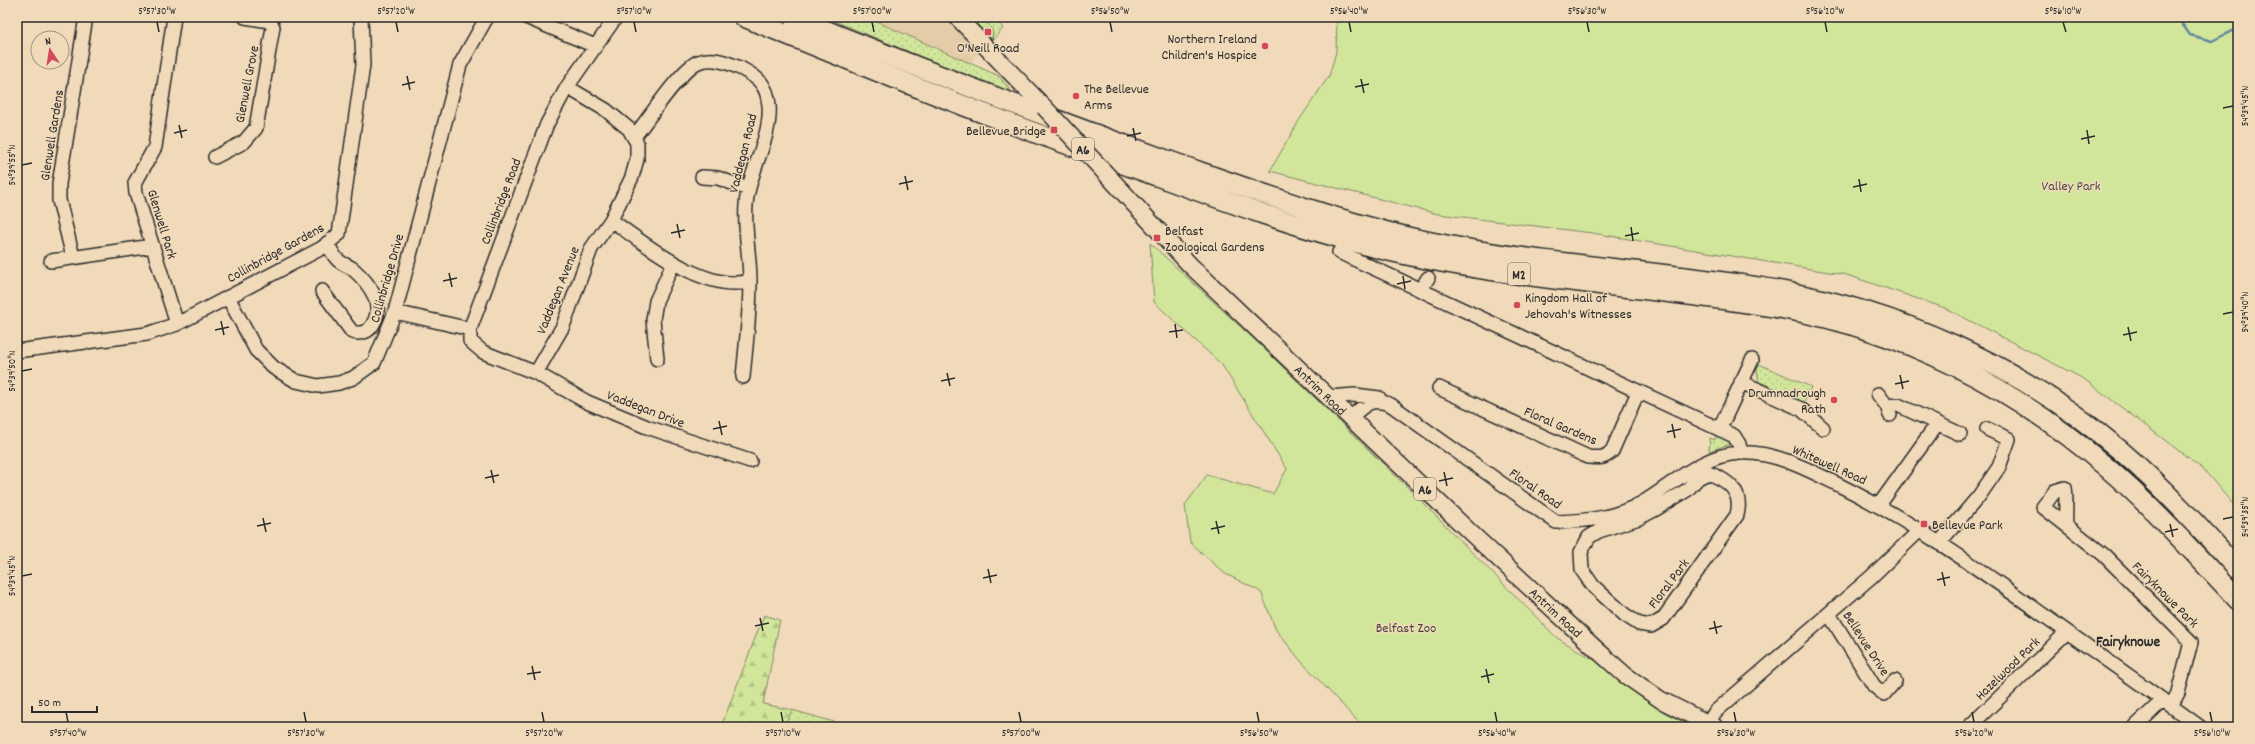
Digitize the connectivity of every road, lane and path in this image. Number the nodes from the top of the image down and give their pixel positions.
1 (86, 17) edge
2 (174, 17) edge
3 (244, 17) edge
4 (361, 17) edge
5 (487, 17) edge
6 (526, 17) edge
7 (616, 17) edge
8 (744, 17) edge
9 (792, 17) edge
10 (957, 17) edge
11 (595, 46) junction
12 (567, 87) junction
13 (634, 137) junction
14 (215, 157) dead end
15 (702, 177) dead end
16 (748, 189) junction
17 (611, 220) junction
18 (327, 243) junction
19 (152, 246) junction
20 (1339, 252) dead end
21 (73, 257) junction
22 (51, 261) dead end
23 (673, 264) junction
24 (1428, 278) dead end
25 (750, 281) junction
26 (1421, 289) junction
27 (322, 291) dead end
28 (228, 297) junction
29 (395, 312) junction
30 (177, 324) junction
31 (470, 329) junction
32 (17, 351) edge
33 (657, 359) dead end
34 (1752, 360) dead end
35 (536, 373) junction
36 (743, 377) dead end
37 (1741, 382) junction
38 (1438, 388) dead end
39 (1638, 392) junction
40 (1878, 394) dead end
41 (1329, 397) junction
42 (1382, 401) junction
43 (1351, 418) junction
44 (1937, 424) junction
45 (1720, 428) junction
46 (1823, 428) dead end
47 (1988, 429) dead end
48 (1960, 434) dead end
49 (1741, 453) junction
50 (750, 461) dead end
51 (1667, 486) junction
52 (1675, 498) junction
53 (1879, 505) junction
54 (2066, 525) dead end
55 (1920, 530) junction
56 (1940, 542) junction
57 (2238, 570) edge
58 (2238, 600) edge
59 (1829, 614) junction
60 (2067, 632) junction
61 (1895, 681) dead end
62 (2167, 703) junction
63 (1711, 725) edge
64 (1969, 727) edge
65 (2135, 727) edge
66 (2200, 727) edge

1 - 21 street, Glenwell Gardens
2 - 19 street, Glenwell Park
3 - 14 street, Glenwell Grove
4 - 18 street, Collinbridge Gardens
5 - 29 street, Collinbridge Drive
6 - 11 street
7 - 11 street, Collinbridge Road
8 - 58 highway, M2
9 - 57 highway, M2
10 - 41 main road, Antrim Road / A6, bridge
11 - 12 street, Collinbridge Road
12 - 13 street
12 - 31 street, Collinbridge Road
13 - 16 street, Vaddegan Road
13 - 17 street
15 - 16 street
16 - 25 street, Vaddegan Road
17 - 23 street
17 - 35 street, Vaddegan Avenue
18 - 27 street
18 - 28 street, Collinbridge Gardens
19 - 21 street
19 - 30 street, Glenwell Park
20 - 26 street
21 - 22 street
23 - 25 street
23 - 33 street
24 - 26 street
25 - 36 street, Vaddegan Road
26 - 39 street
28 - 29 street, Collinbridge Drive
28 - 30 street, Collinbridge Gardens
29 - 31 street
30 - 32 street, Collinbridge Gardens
31 - 35 street
34 - 37 street
35 - 50 street, Vaddegan Drive
37 - 45 street
37 - 46 street
38 - 39 street, Floral Gardens
39 - 45 street
40 - 44 street
41 - 42 street, Floral Road
41 - 43 main road, Antrim Road / A6
42 - 43 street
42 - 51 street, Floral Road
43 - 63 main road, Antrim Road / A6
44 - 48 street
44 - 53 street
45 - 49 street
47 - 56 street
49 - 51 street, Floral Road
49 - 53 street, Whitewell Road
51 - 52 street
52 - 52 street, Floral Park
53 - 55 street, Whitewell Road
54 - 62 street, Fairyknowe Park
55 - 56 street, Whitewell Road
55 - 59 street
56 - 60 street, Whitewell Road
59 - 61 street, Bellevue Drive
59 - 63 street
60 - 62 street, Whitewell Road
60 - 64 street, Hazelwood Park
62 - 65 street
62 - 66 street, Whitewell Road

